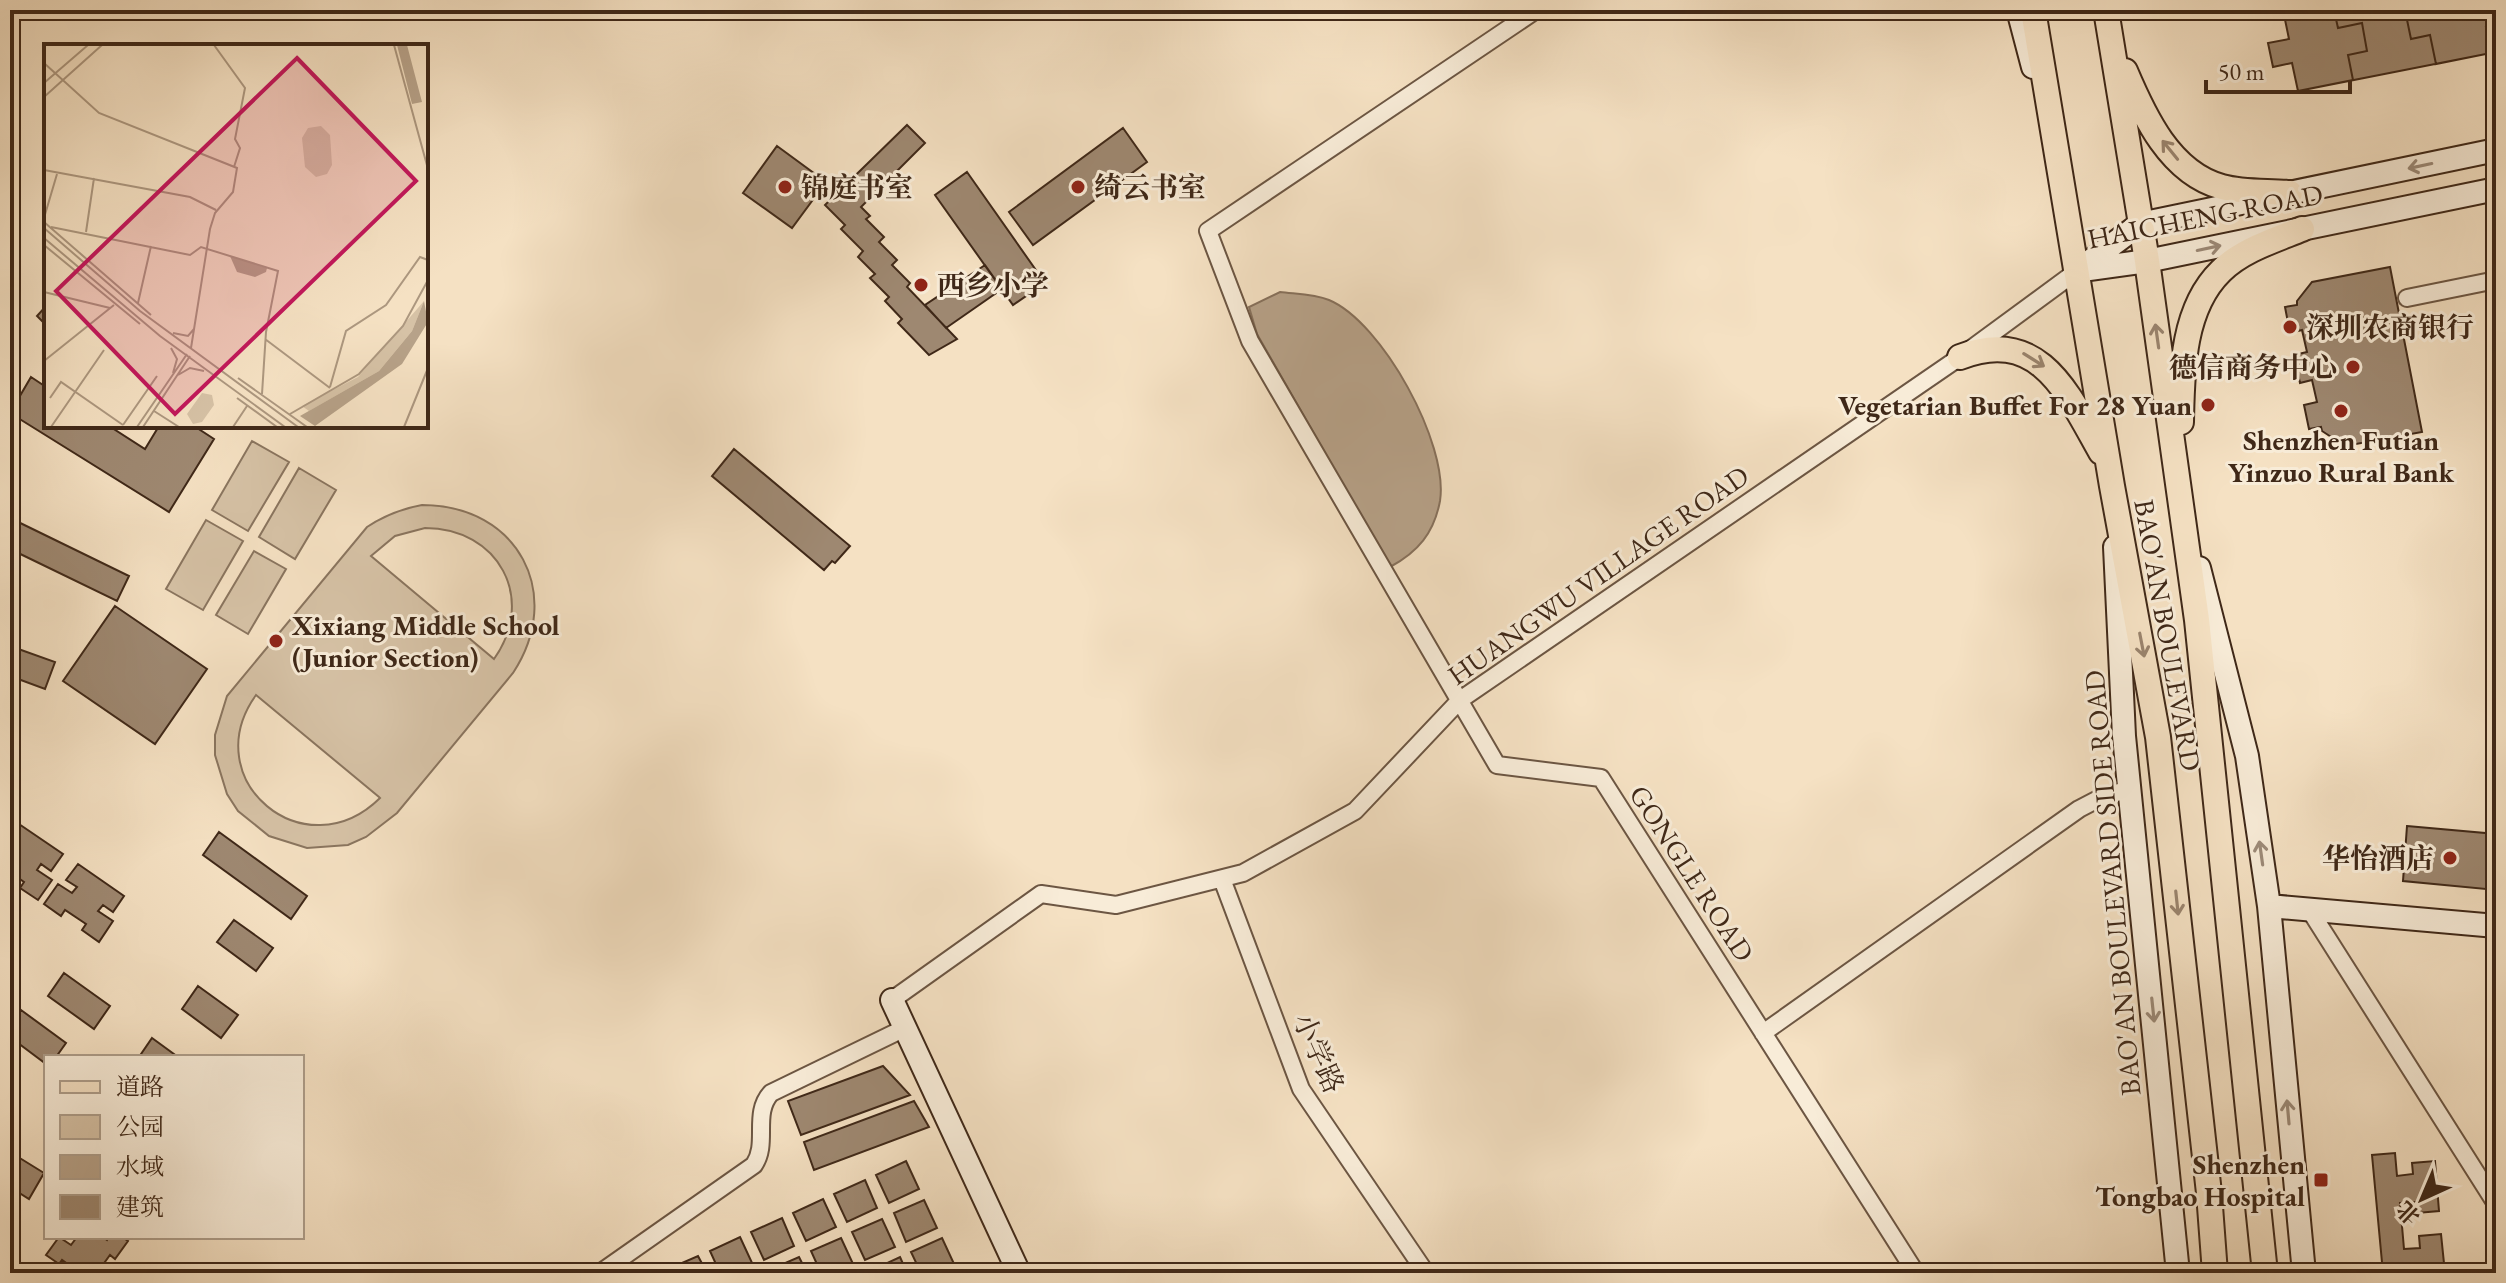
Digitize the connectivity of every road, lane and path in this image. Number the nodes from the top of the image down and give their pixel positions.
1 (1536, 10) edge
2 (2018, 10) edge
3 (2033, 10) edge
4 (2108, 18) edge
5 (2496, 150) edge
6 (2063, 184) junction
7 (2496, 189) edge
8 (2290, 193) junction
9 (2140, 224) junction
10 (2302, 229) junction
11 (2147, 261) junction
12 (2077, 271) junction
13 (2496, 280) edge
14 (2407, 298) dead end
15 (1960, 357) junction
16 (2110, 476) junction
17 (2180, 497) junction
18 (1460, 700) junction
19 (2130, 789) junction
20 (1222, 879) junction
21 (2269, 906) junction
22 (2309, 909) junction
23 (2496, 926) edge
24 (892, 1000) joint
25 (905, 1028) junction
26 (1763, 1033) junction
27 (2496, 1204) edge
28 (600, 1273) edge
29 (1019, 1273) edge
30 (1426, 1273) edge
31 (1916, 1273) edge
32 (2178, 1273) edge
33 (2215, 1273) edge
34 (2265, 1273) edge
35 (2304, 1273) edge

1 - 18 street, GONGLE ROAD
2 - 6 main road
3 - 6 main road, BAO'AN BOULEVARD
8 -> 4 main road
4 - 9 main road, BAO'AN BOULEVARD
5 -> 8 main road, HAICHENG ROAD
6 - 12 main road, BAO'AN BOULEVARD
7 - 10 main road, HAICHENG ROAD
8 - 9 main road, HAICHENG ROAD
9 - 11 main road, BAO'AN BOULEVARD
9 - 12 main road, HAICHENG ROAD
11 -> 10 main road, HAICHENG ROAD
10 - 17 main road
11 - 12 main road, HAICHENG ROAD
17 -> 11 main road, BAO'AN BOULEVARD
12 - 15 street, HUANGWU VILLAGE ROAD
12 - 16 main road, BAO'AN BOULEVARD
13 - 14 street
15 -> 16 main road
15 - 18 street, HUANGWU VILLAGE ROAD
16 - 19 main road, BAO'AN BOULEVARD SIDE ROAD
16 -> 33 main road, BAO'AN BOULEVARD
21 -> 17 main road
17 - 34 main road, BAO'AN BOULEVARD
18 - 20 street, HUANGWU VILLAGE ROAD
18 - 26 street, GONGLE ROAD
19 - 26 street
19 -> 32 main road, BAO'AN BOULEVARD SIDE ROAD
20 - 24 street, HUANGWU VILLAGE ROAD
20 - 30 street, 小学路
21 - 22 main road
35 -> 21 main road
22 - 23 main road
22 - 27 street
24 - 25 main road
25 - 28 street
25 - 29 main road
26 - 31 street, GONGLE ROAD

